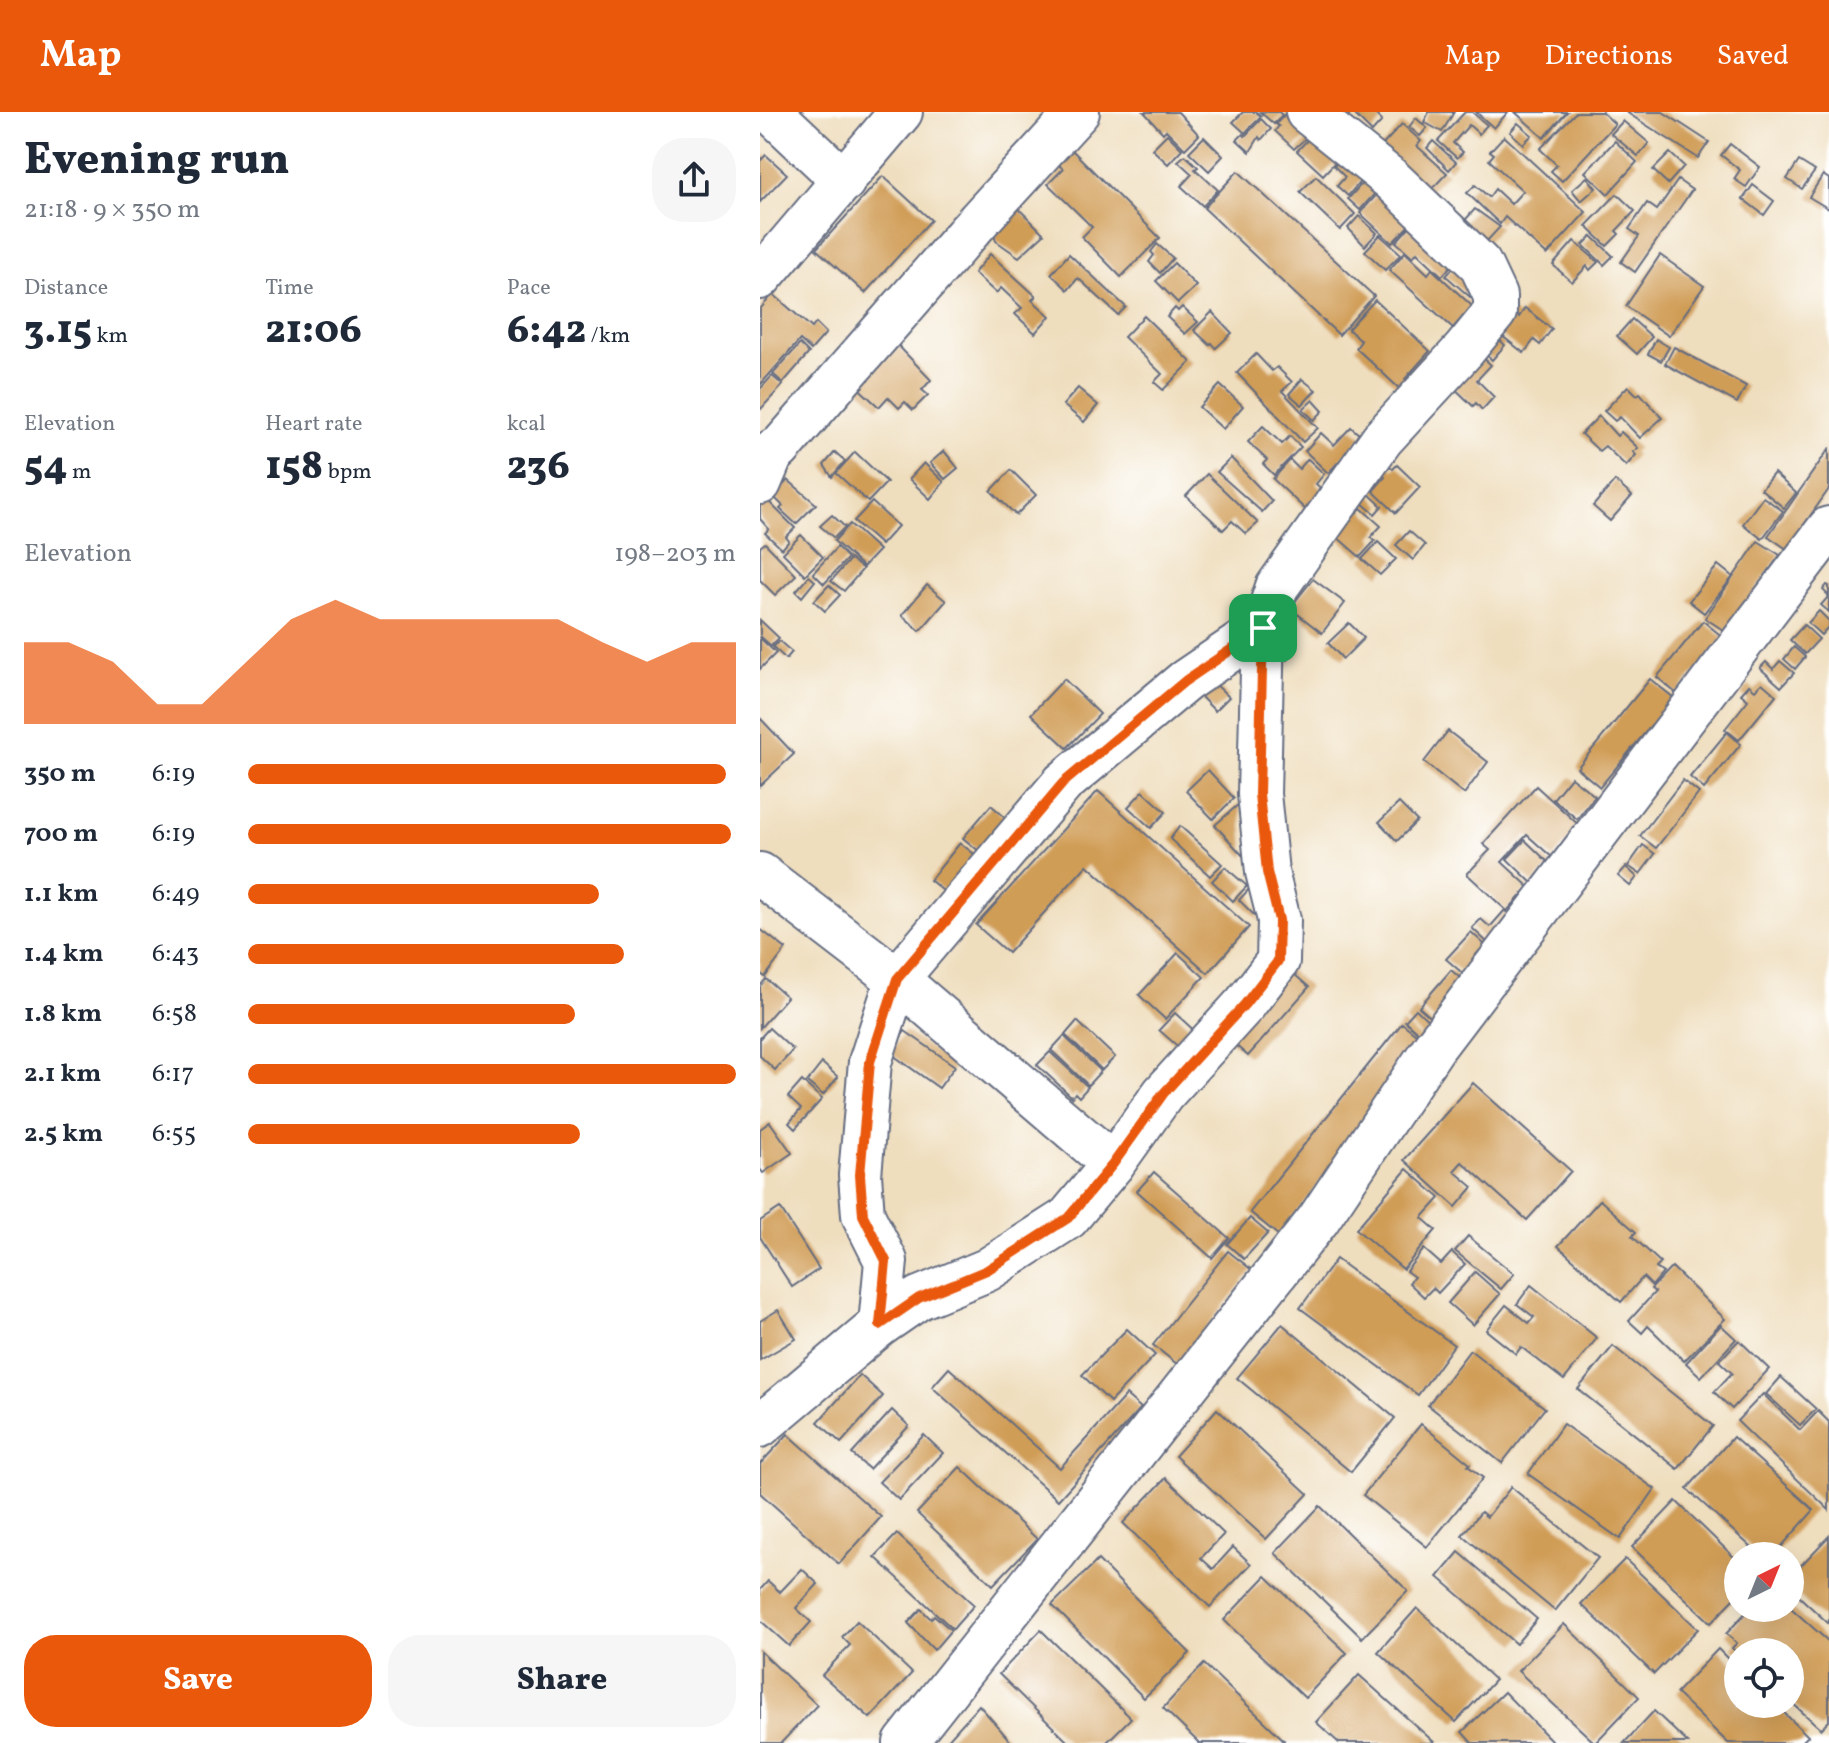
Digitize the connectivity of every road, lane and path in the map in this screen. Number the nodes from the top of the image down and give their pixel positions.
1 (771, 112) edge
2 (901, 112) edge
3 (1078, 112) edge
4 (1307, 112) edge
5 (844, 181) junction
6 (760, 278) edge
7 (766, 454) edge
8 (1829, 528) edge
9 (1263, 628) junction
10 (760, 874) edge
11 (897, 979) junction
12 (1113, 1164) junction
13 (880, 1325) junction
14 (760, 1426) edge
15 (905, 1743) edge

1 - 5 street
2 - 5 street
3 - 7 street
4 - 9 street
5 - 6 street
8 - 15 street
9 - 11 street
9 - 12 street
10 - 11 street
11 - 12 street
11 - 13 street
12 - 13 street
13 - 14 street

